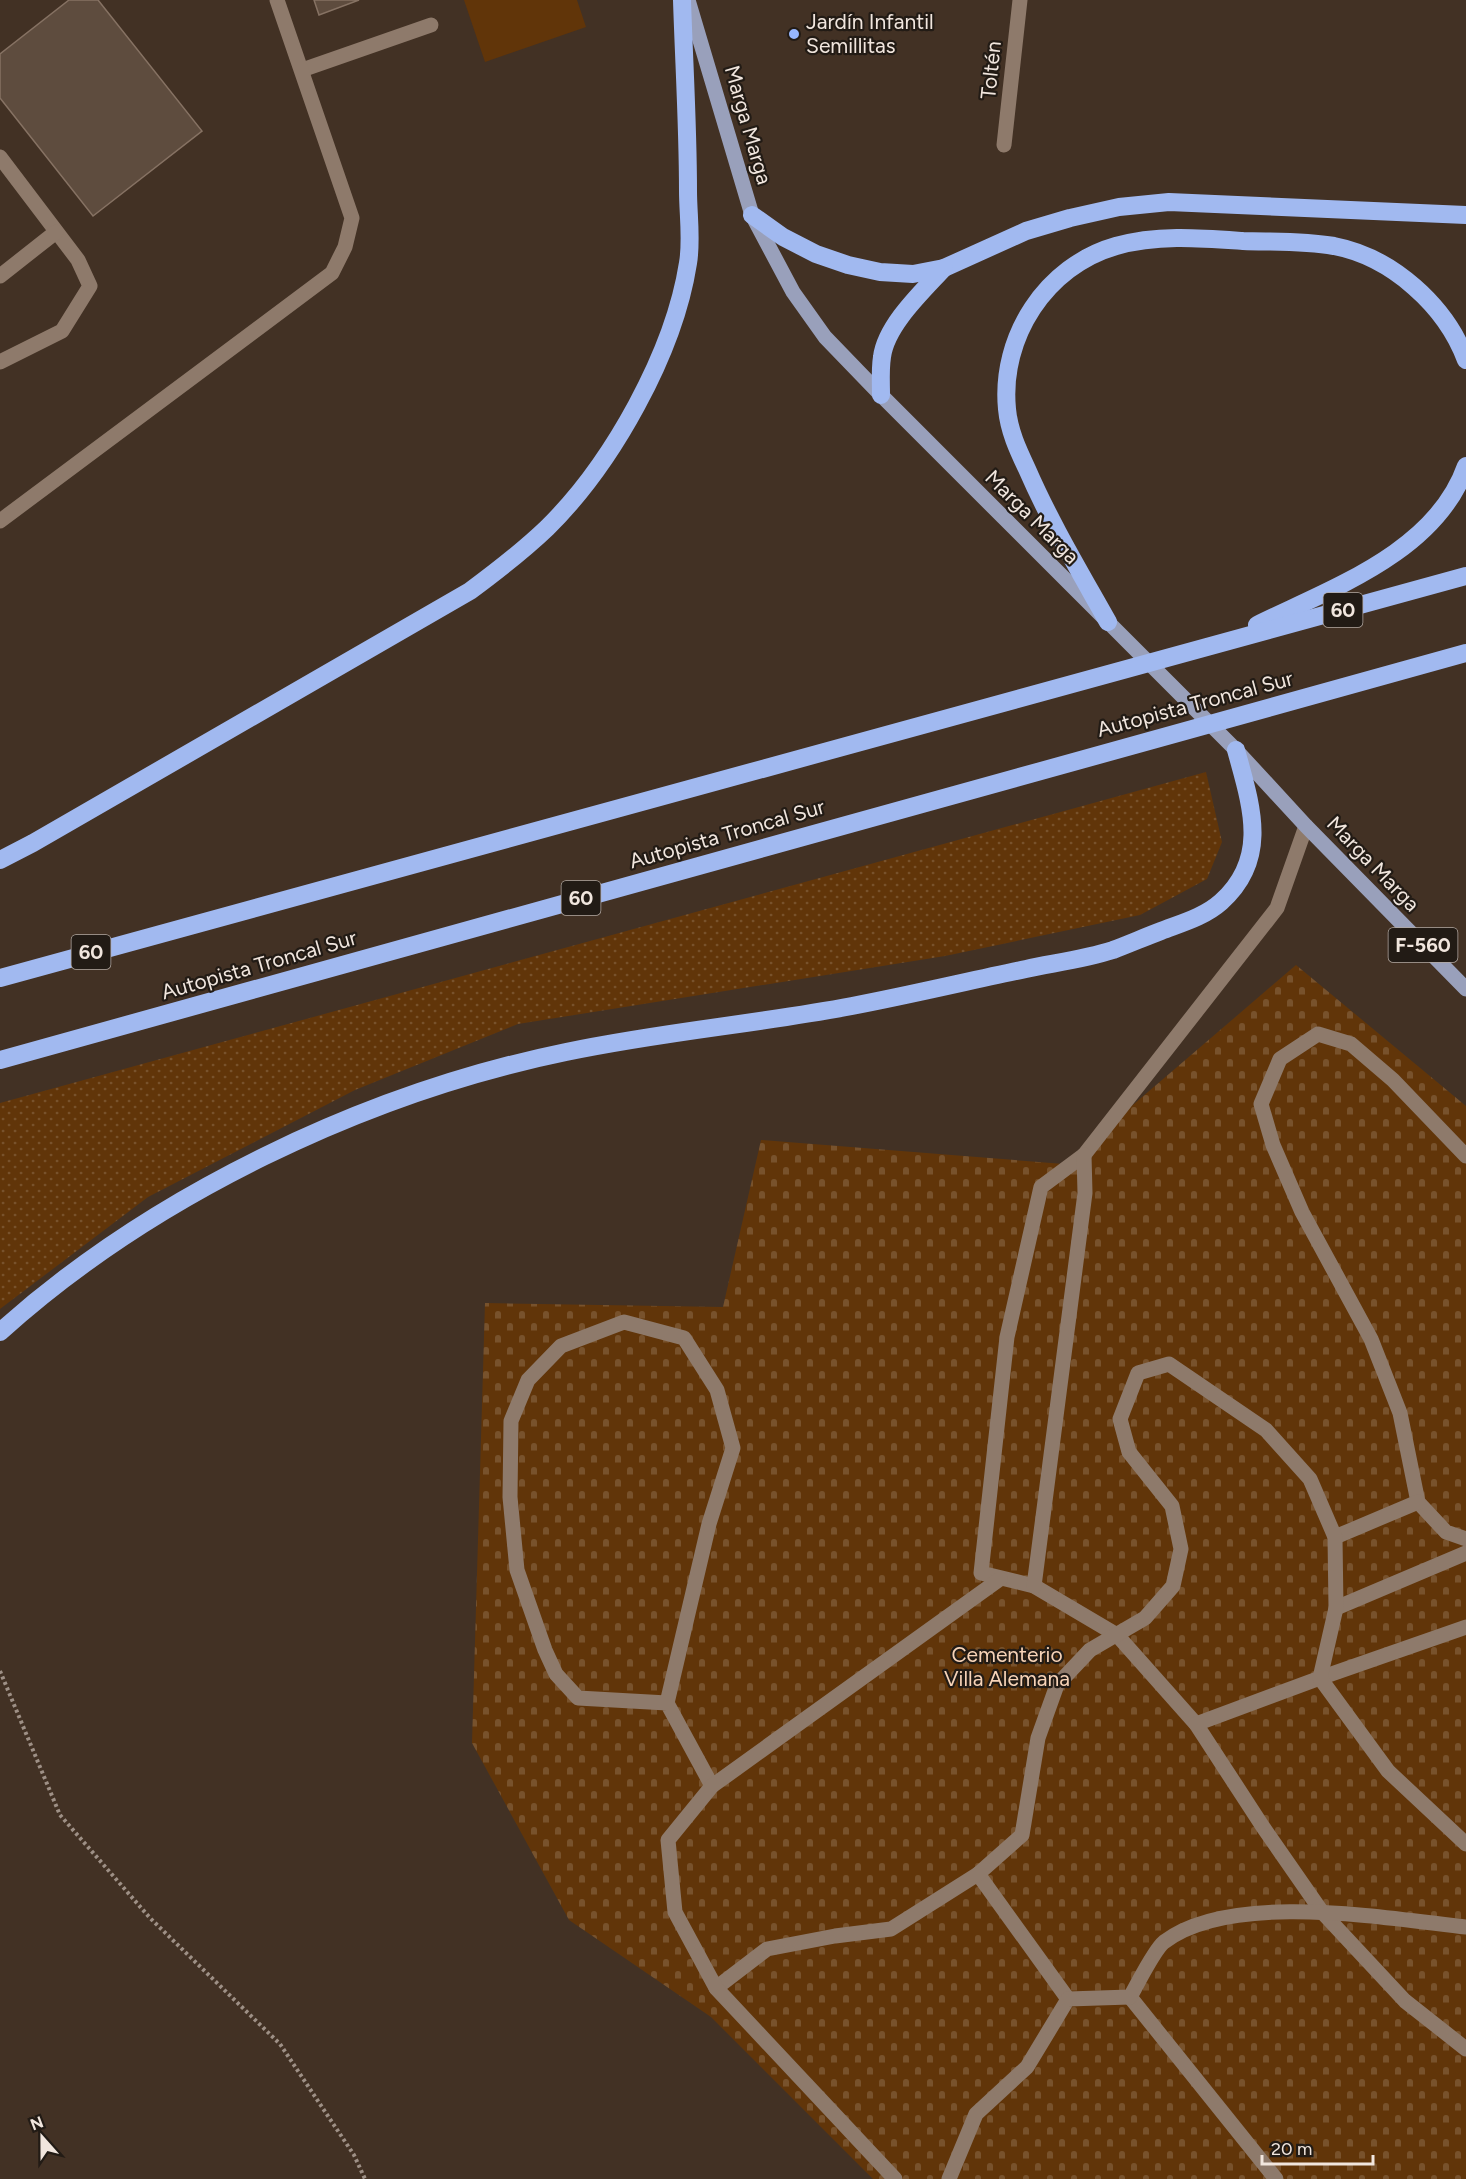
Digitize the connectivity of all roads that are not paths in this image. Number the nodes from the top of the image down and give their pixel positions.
1 (277, 0) edge
2 (682, 0) edge
3 (688, 0) edge
4 (1020, 0) edge
5 (431, 25) dead end
6 (302, 70) junction
7 (1004, 145) dead end
8 (0, 157) edge
9 (752, 215) junction
10 (1466, 215) edge
11 (56, 232) junction
12 (944, 268) junction
13 (0, 276) edge
14 (1466, 360) edge
15 (0, 362) edge
16 (881, 395) junction
17 (1466, 466) edge
18 (0, 521) edge
19 (1466, 576) edge
20 (1108, 622) junction
21 (1221, 643) junction
22 (1466, 653) edge
23 (1236, 750) junction
24 (1306, 826) junction
25 (0, 860) edge
26 (0, 978) edge
27 (1466, 989) edge
28 (0, 1060) edge
29 (1084, 1155) junction
30 (1466, 1156) edge
31 (0, 1332) edge
32 (1418, 1502) junction
33 (1335, 1538) junction
34 (1466, 1539) edge
35 (1466, 1553) edge
36 (1000, 1578) junction
37 (1034, 1586) junction
38 (1336, 1608) junction
39 (1466, 1627) edge
40 (1117, 1635) junction
41 (1320, 1678) junction
42 (667, 1703) junction
43 (1196, 1724) junction
44 (712, 1786) junction
45 (1466, 1844) edge
46 (978, 1874) junction
47 (1322, 1912) junction
48 (1466, 1927) edge
49 (717, 1988) junction
50 (1130, 1997) junction
51 (1068, 1999) junction
52 (1466, 2049) edge
53 (895, 2179) edge
54 (950, 2179) edge
55 (1276, 2179) edge

1 - 6 street
2 - 25 highway
3 - 9 main road, Marga Marga
4 - 7 street, Toltén
5 - 6 street
6 - 18 street
8 - 11 street
9 - 12 highway
9 - 16 main road, Marga Marga
10 - 12 highway
11 - 13 street
11 - 15 street
12 - 16 highway
14 - 20 highway
16 - 20 main road, Marga Marga
17 - 21 highway
19 - 21 highway, 60
20 - 23 main road, Marga Marga
21 - 26 highway, 60
22 - 28 highway, Autopista Troncal Sur / 60
23 - 24 main road, Marga Marga
23 - 31 highway
24 - 27 main road, Marga Marga / F-560
24 - 29 street
29 - 36 street
29 - 37 street
30 - 32 street
32 - 33 street
32 - 34 street
33 - 38 street
33 - 40 street
35 - 38 street
36 - 37 street
36 - 44 street
37 - 40 street
38 - 41 street
39 - 41 street
40 - 43 street
40 - 46 street
41 - 43 street
41 - 45 street
42 - 42 street
42 - 44 street
43 - 47 street
44 - 49 street
46 - 49 street
46 - 51 street
47 - 48 street
47 - 50 street
47 - 52 street
49 - 53 street
50 - 51 street
50 - 55 street
51 - 54 street

